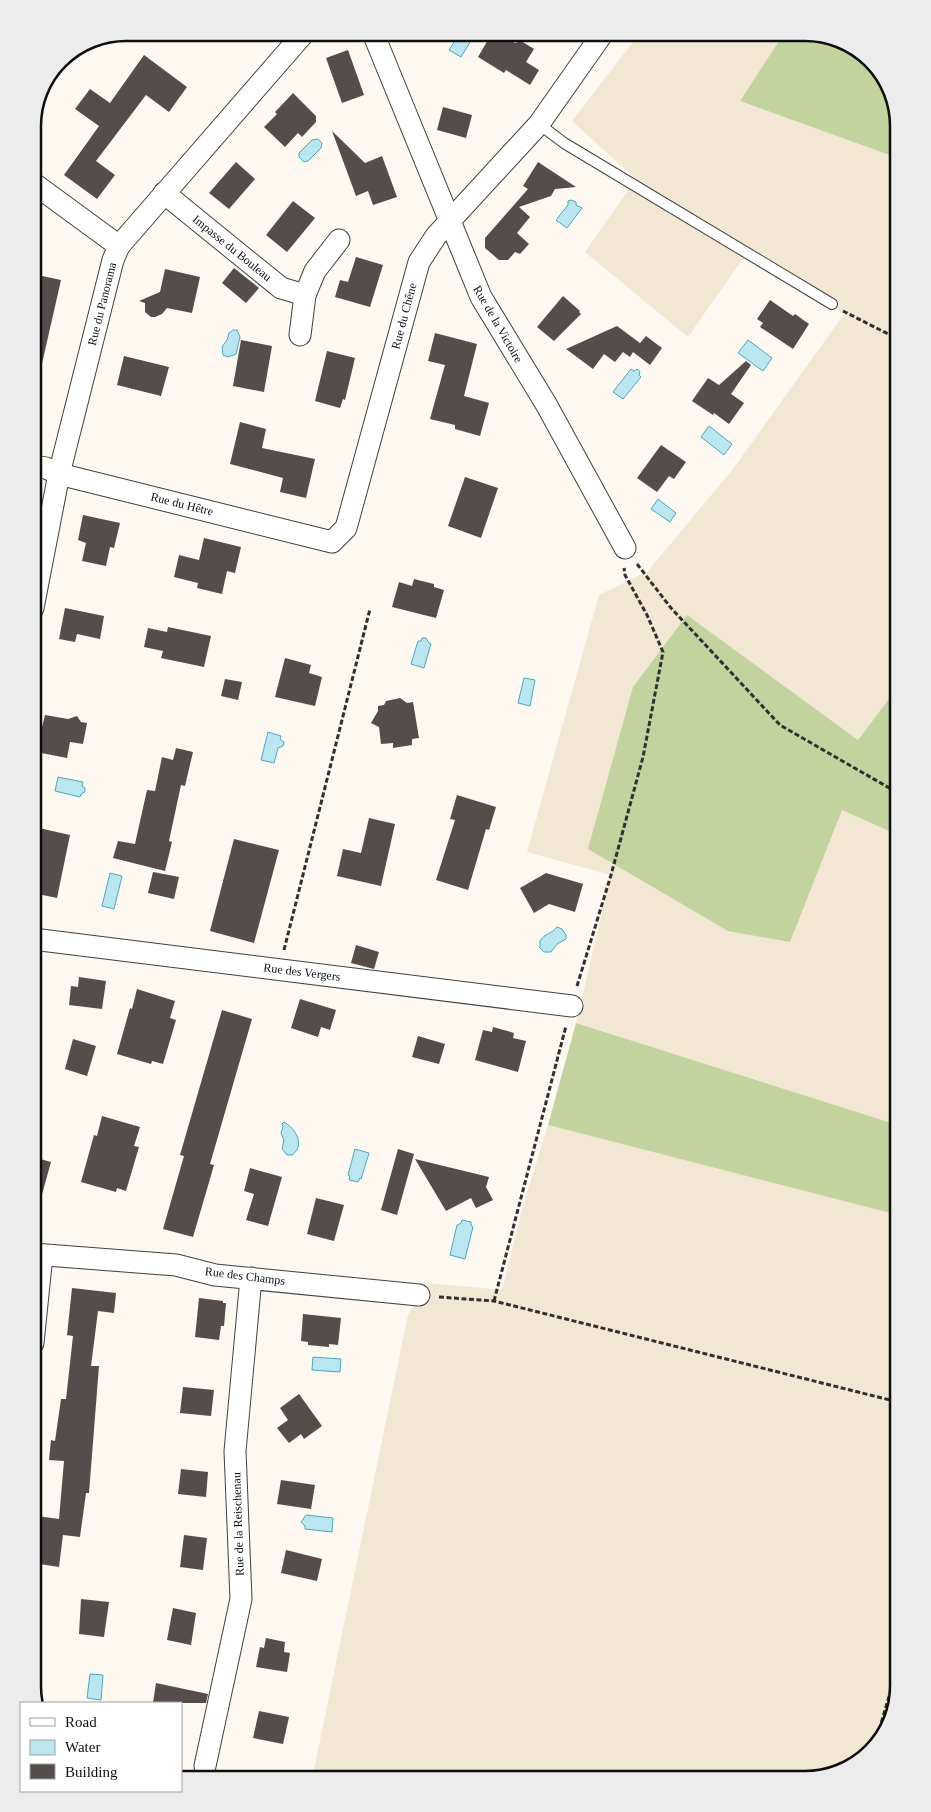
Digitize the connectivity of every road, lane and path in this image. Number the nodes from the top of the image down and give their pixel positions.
1 (296, 41) edge
2 (376, 41) edge
3 (597, 41) edge
4 (539, 124) junction
5 (41, 189) edge
6 (164, 193) junction
7 (450, 221) junction
8 (339, 240) dead end
9 (119, 246) junction
10 (305, 295) junction
11 (832, 304) joint
12 (300, 335) dead end
13 (890, 336) edge
14 (41, 467) edge
15 (59, 474) junction
16 (332, 542) joint
17 (625, 548) junction
18 (41, 567) edge
19 (370, 609) dead end
20 (890, 788) edge
21 (41, 940) edge
22 (279, 970) junction
23 (572, 1006) junction
24 (41, 1254) edge
25 (250, 1278) junction
26 (419, 1295) joint
27 (494, 1301) junction
28 (890, 1400) edge
29 (888, 1698) edge
30 (882, 1721) edge
31 (205, 1766) dead end

1 - 6 street, Rue du Panorama
2 - 7 street, Rue de la Victoire
3 - 4 street, Rue du Chêne
4 - 7 street, Rue du Chêne
4 - 11 lane
5 - 9 street
6 - 9 street, Rue du Panorama
6 - 10 street, Impasse du Bouleau
7 - 16 street, Rue du Chêne
7 - 17 street, Rue de la Victoire
8 - 10 street
9 - 15 street, Rue du Panorama
10 - 12 street
11 - 13 path
14 - 15 street, Rue du Hêtre
15 - 16 street, Rue du Hêtre
15 - 18 street, Rue du Panorama
17 - 20 path
17 - 23 path
19 - 22 path
21 - 22 street, Rue des Vergers
22 - 23 street, Rue des Vergers
23 - 27 path
24 - 25 street, Rue des Champs
25 - 26 street, Rue des Champs
25 - 31 street, Rue de la Reischenau
26 - 27 path
27 - 28 path
29 - 30 path

